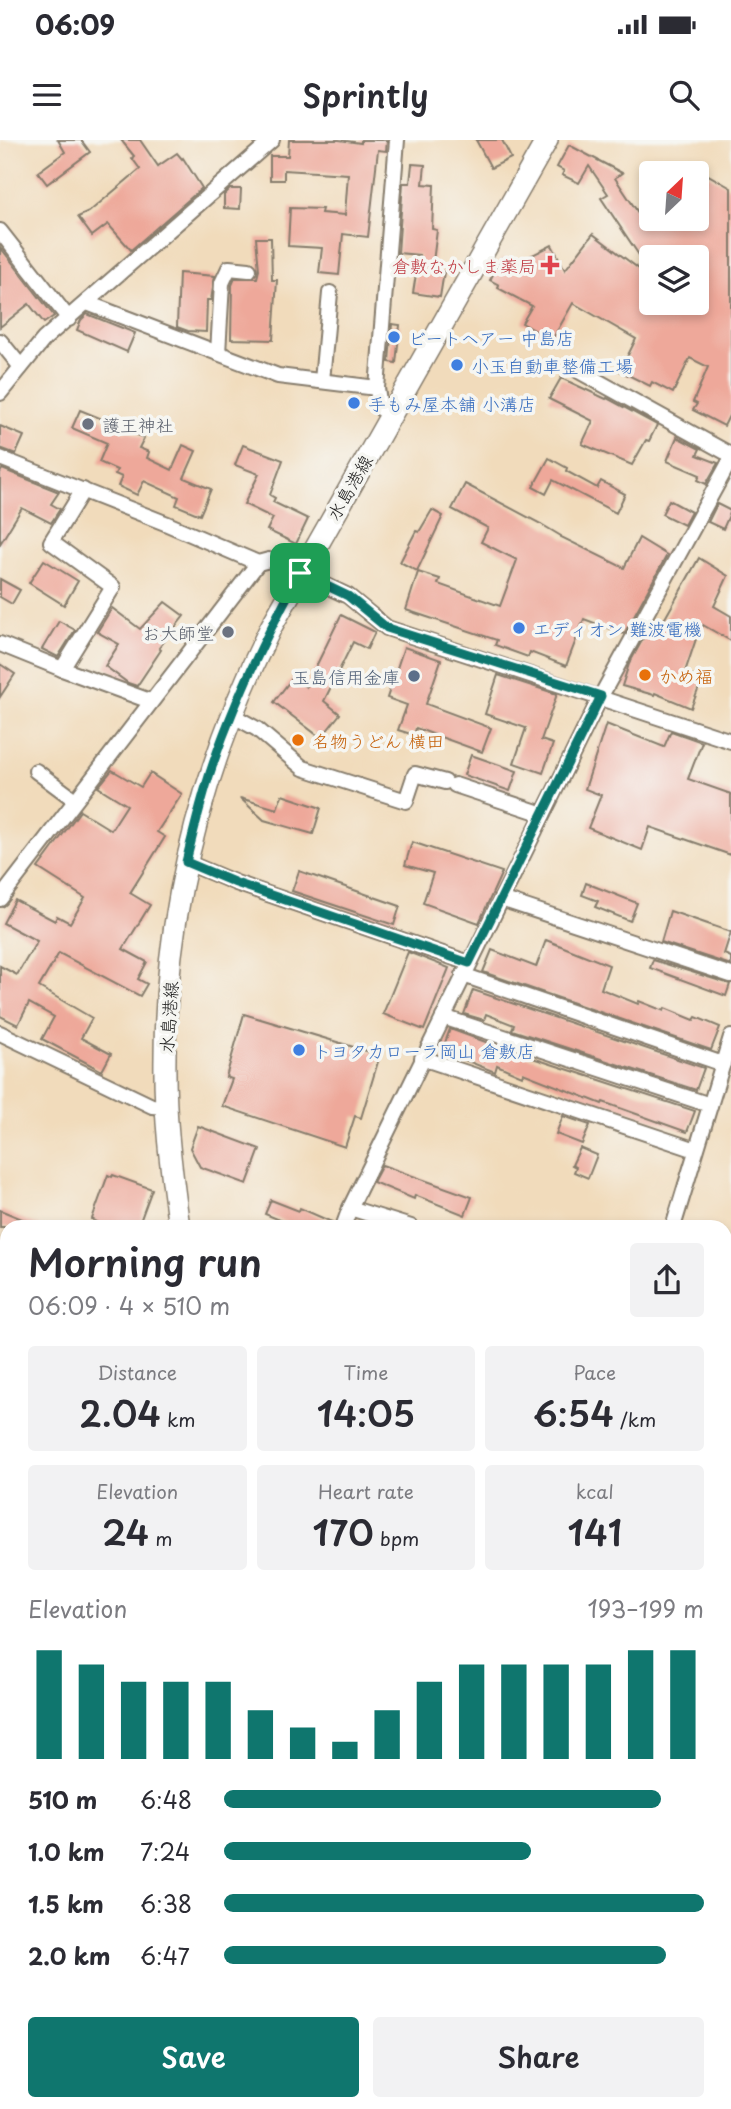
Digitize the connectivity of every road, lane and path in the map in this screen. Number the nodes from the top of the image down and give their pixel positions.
1 (272, 140) edge
2 (397, 140) edge
3 (547, 140) edge
4 (0, 231) edge
5 (249, 270) dead end
6 (330, 293) dead end
7 (87, 303) junction
8 (69, 319) junction
9 (0, 341) edge
10 (218, 353) junction
11 (22, 367) junction
12 (579, 371) dead end
13 (322, 381) junction
14 (377, 388) junction
15 (0, 393) edge
16 (391, 414) junction
17 (731, 457) edge
18 (2, 462) edge
19 (82, 490) junction
20 (258, 563) junction
21 (300, 573) junction
22 (0, 643) edge
23 (62, 669) junction
24 (601, 696) junction
25 (150, 701) junction
26 (232, 715) junction
27 (731, 741) edge
28 (36, 771) dead end
29 (75, 800) junction
30 (543, 814) junction
31 (186, 862) junction
32 (501, 899) junction
33 (0, 900) edge
34 (466, 969) junction
35 (731, 975) edge
36 (443, 1017) junction
37 (0, 1033) edge
38 (731, 1037) edge
39 (422, 1058) junction
40 (723, 1064) junction
41 (710, 1105) junction
42 (166, 1107) junction
43 (696, 1150) junction
44 (349, 1208) junction
45 (177, 1220) edge
46 (345, 1220) edge
47 (388, 1220) edge
48 (675, 1220) edge

1 - 7 street
2 - 14 street
3 - 16 main road, 水島港線
4 - 8 street
5 - 10 street
6 - 13 street
7 - 8 street
7 - 10 street
8 - 11 street
9 - 11 street
10 - 13 street
11 - 15 street
12 - 17 street
13 - 14 street
14 - 16 street
16 - 21 main road, 水島港線
17 - 24 street
18 - 19 street
19 - 20 street
19 - 23 street
20 - 21 street
20 - 25 street
21 - 24 street
21 - 26 main road, 水島港線
22 - 23 street
23 - 25 street
24 - 27 street
24 - 30 street
25 - 29 street
26 - 30 street
26 - 31 main road, 水島港線
28 - 29 street
29 - 33 street
30 - 32 street
31 - 34 street
31 - 42 main road, 水島港線
32 - 34 street
32 - 35 street
34 - 36 street
34 - 40 street
36 - 39 street
36 - 41 street
37 - 42 street
38 - 40 street
39 - 43 street
39 - 44 street
40 - 41 street
41 - 43 street
42 - 45 main road, 水島港線
43 - 48 street
44 - 46 street
44 - 47 street

